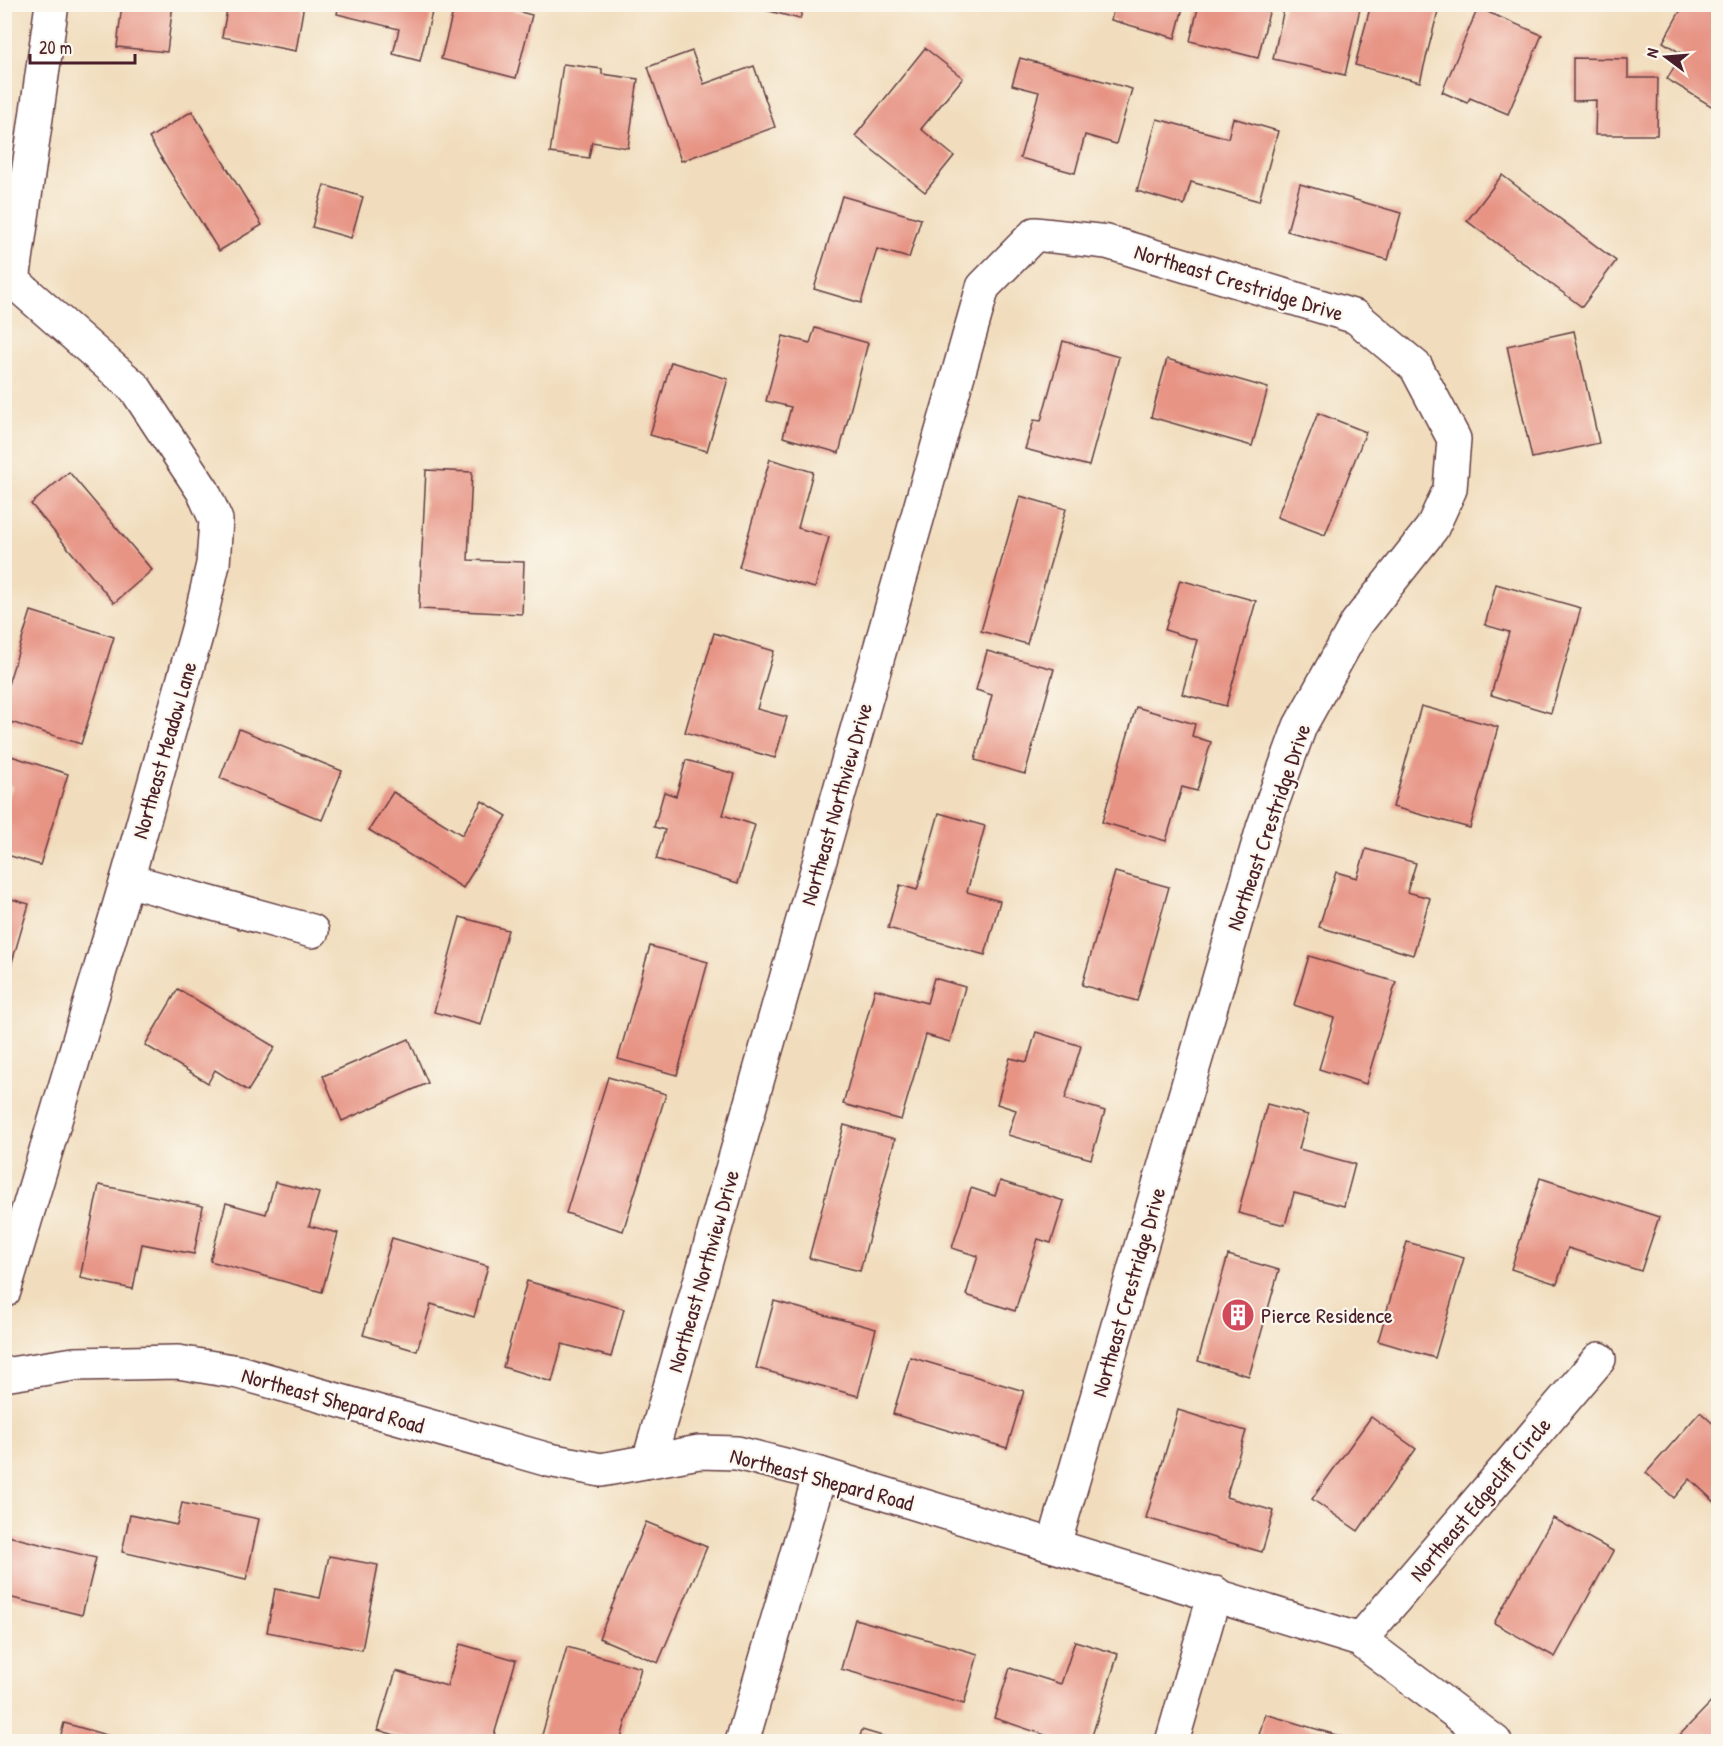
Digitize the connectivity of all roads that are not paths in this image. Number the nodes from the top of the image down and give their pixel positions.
1 (52, 4) edge
2 (1107, 242) joint
3 (9, 280) edge
4 (127, 880) junction
5 (312, 931) dead end
6 (4, 1291) edge
7 (1599, 1359) dead end
8 (4, 1375) edge
9 (649, 1461) junction
10 (820, 1474) junction
11 (1054, 1545) junction
12 (1215, 1593) junction
13 (1360, 1640) junction
14 (742, 1742) edge
15 (1172, 1742) edge
16 (1495, 1742) edge

1 - 3 street
2 - 9 street, Northeast Northview Drive
2 - 11 street, Northeast Crestridge Drive
3 - 4 street, Northeast Meadow Lane
4 - 5 street
4 - 6 street, Northeast Meadow Lane
7 - 13 street, Northeast Edgecliff Circle
8 - 9 street, Northeast Shepard Road
9 - 10 street, Northeast Shepard Road
10 - 11 street, Northeast Shepard Road
10 - 14 street
11 - 12 street, Northeast Shepard Road
12 - 13 street, Northeast Shepard Road
12 - 15 street
13 - 16 street, Northeast Shepard Road

